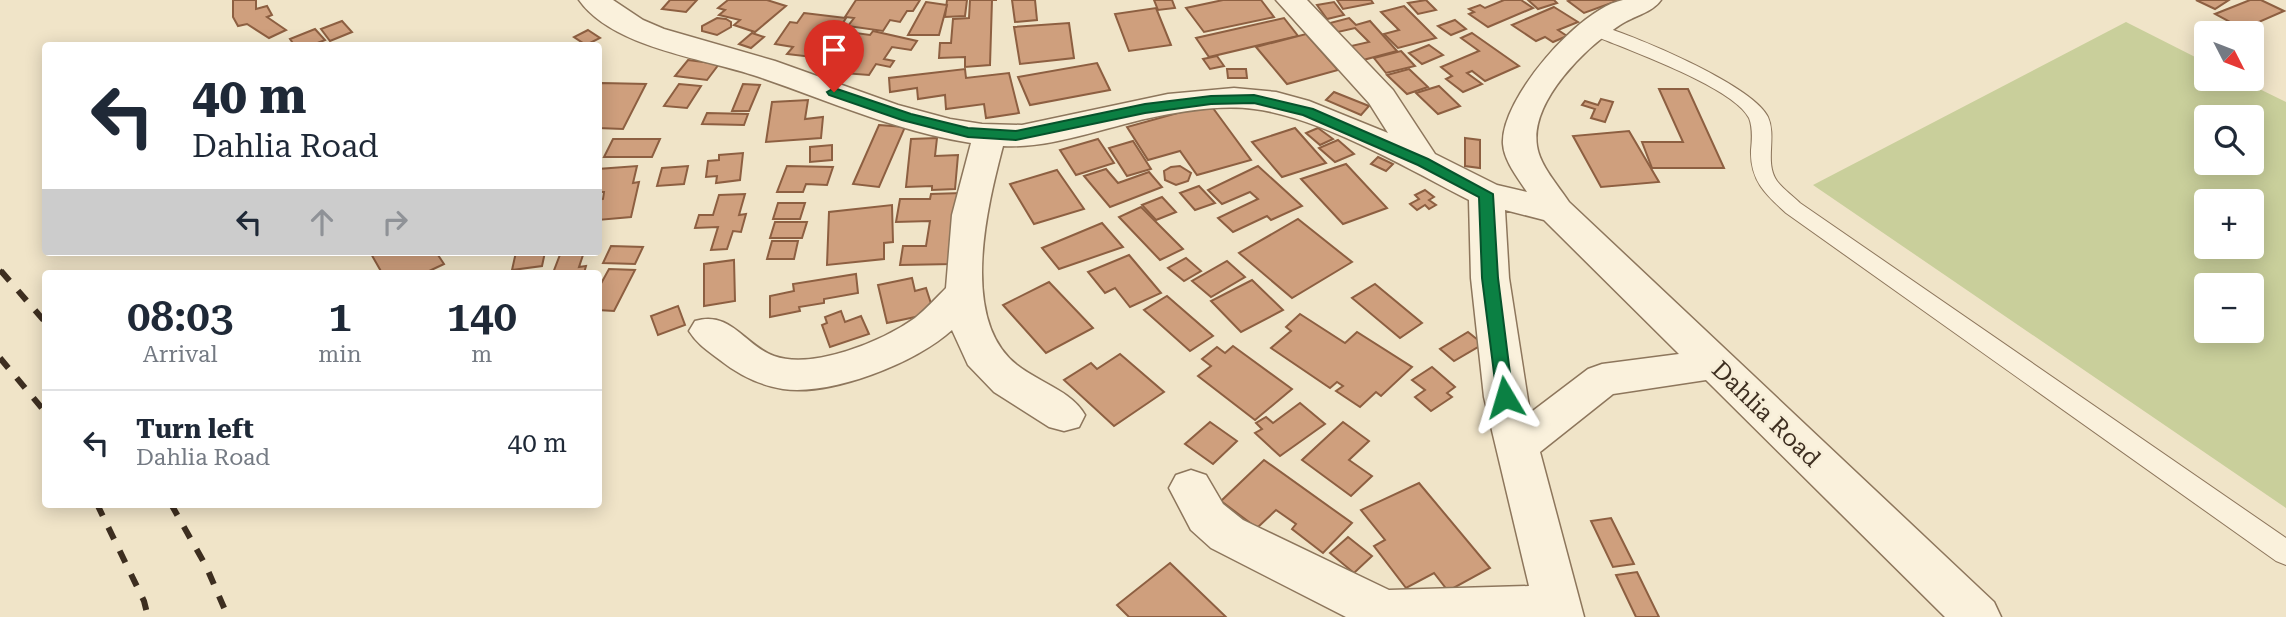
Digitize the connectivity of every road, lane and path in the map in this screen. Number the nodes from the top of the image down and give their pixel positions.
1 (594, 0) edge
2 (1291, 0) edge
3 (1646, 0) edge
4 (1594, 29) junction
5 (990, 134) junction
6 (1423, 162) junction
7 (1486, 194) junction
8 (1556, 211) junction
9 (964, 293) junction
10 (709, 331) dead end
11 (1714, 364) junction
12 (1064, 415) dead end
13 (1517, 446) junction
14 (1191, 488) dead end
15 (2286, 553) edge
16 (1558, 612) edge
17 (1977, 617) edge

1 - 5 street
2 - 6 street
3 - 4 street, Dahlia Road
4 - 8 street, Dahlia Road
4 - 15 lane
5 - 6 street
5 - 9 street
6 - 7 street
7 - 8 street
7 - 13 street
8 - 11 street, Dahlia Road
9 - 10 street
9 - 12 street
11 - 13 street
11 - 17 street, Dahlia Road
13 - 16 street
14 - 16 street

